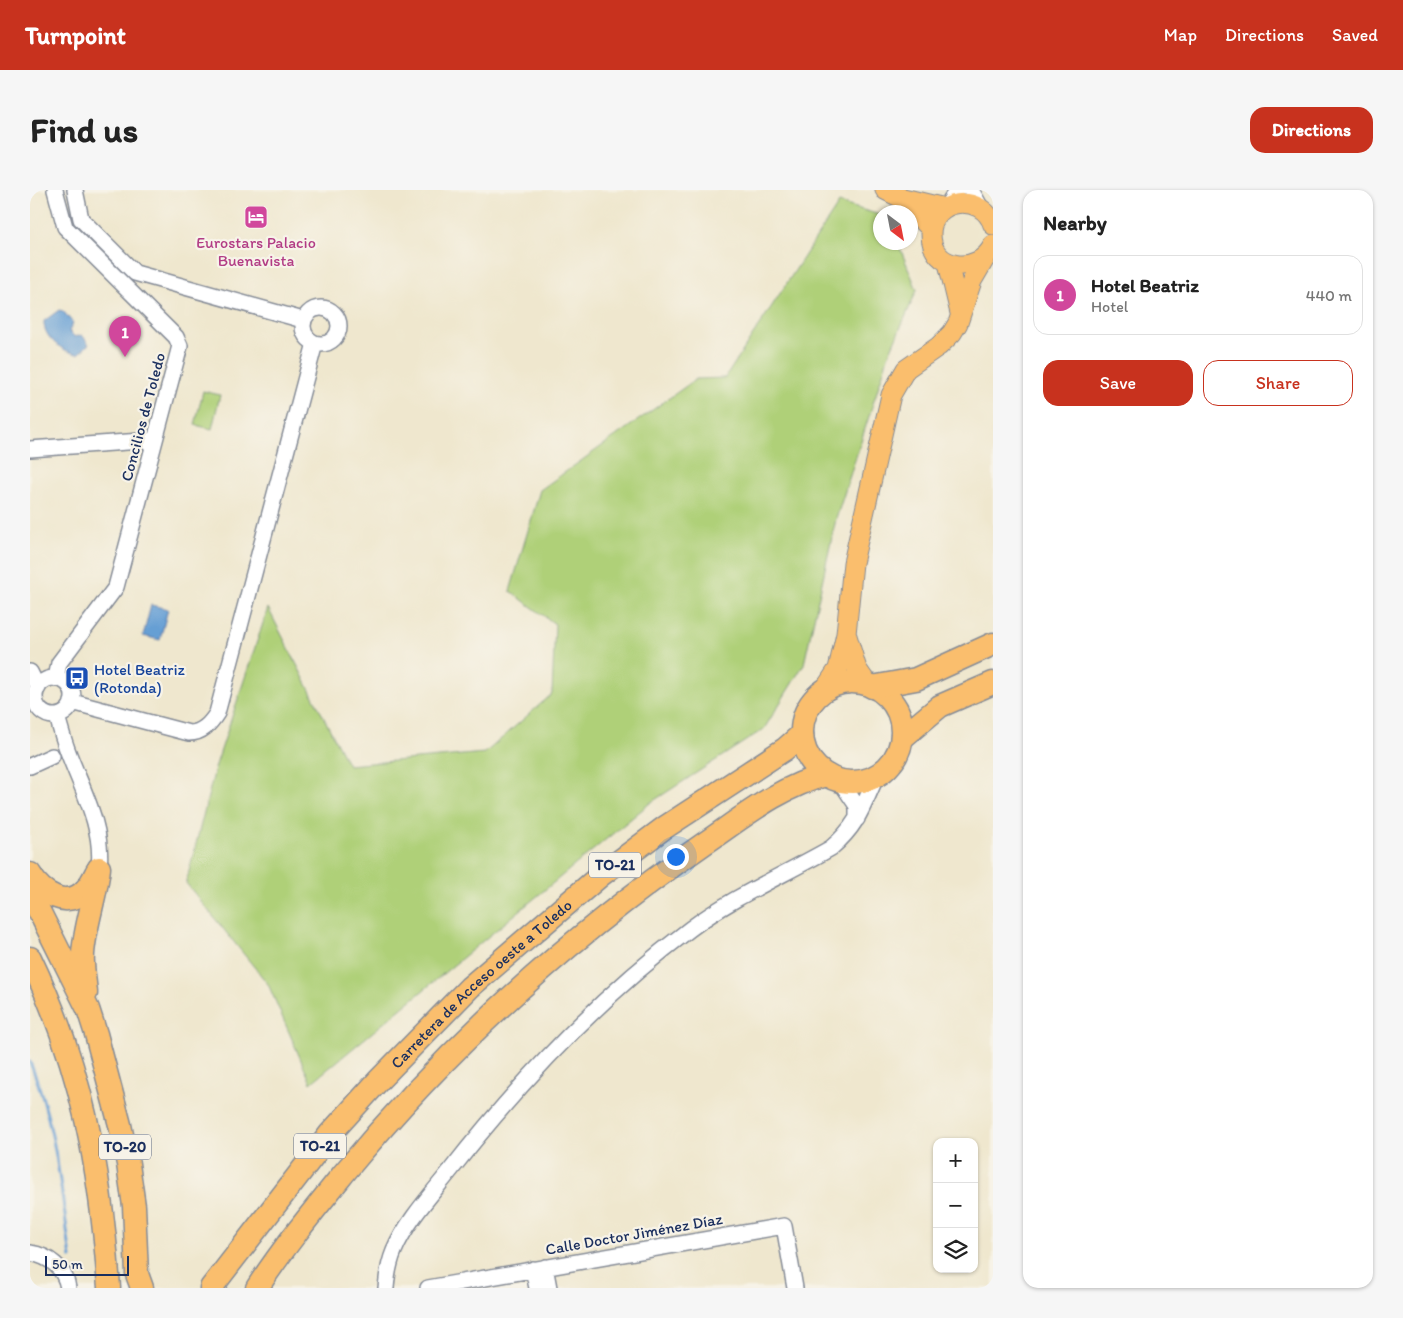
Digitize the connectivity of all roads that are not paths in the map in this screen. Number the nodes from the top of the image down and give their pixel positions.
1 (55, 190) edge
2 (74, 190) edge
3 (957, 190) edge
4 (972, 190) edge
5 (892, 193) edge
6 (946, 207) junction
7 (988, 214) edge
8 (931, 229) junction
9 (989, 251) edge
10 (948, 263) junction
11 (961, 314) junction
12 (303, 320) junction
13 (315, 343) junction
14 (155, 440) junction
15 (30, 449) edge
16 (846, 634) junction
17 (993, 644) edge
18 (30, 672) edge
19 (56, 679) junction
20 (993, 683) edge
21 (870, 686) junction
22 (38, 688) junction
23 (822, 693) junction
24 (72, 702) junction
25 (57, 716) junction
26 (802, 734) junction
27 (902, 738) junction
28 (52, 756) dead end
29 (30, 766) edge
30 (878, 775) junction
31 (833, 778) junction
32 (857, 818) junction
33 (99, 868) junction
34 (30, 874) edge
35 (30, 893) edge
36 (30, 958) edge
37 (88, 1009) junction
38 (30, 1253) edge
39 (539, 1268) junction
40 (68, 1288) edge
41 (109, 1288) edge
42 (142, 1288) edge
43 (211, 1288) edge
44 (257, 1288) edge
45 (386, 1288) edge
46 (428, 1288) edge
47 (536, 1288) edge
48 (549, 1288) edge
49 (795, 1288) edge

1 - 14 street, Concilios de Toledo
2 - 12 street
3 - 6 street
4 - 7 street
5 - 6 main road
5 - 8 main road
6 - 7 main road
6 - 8 main road
8 - 10 main road
9 - 10 main road
9 - 11 main road
10 - 11 main road
11 - 16 main road
12 - 13 street
12 - 13 street
13 - 24 street
14 - 15 street
14 - 19 street, Concilios de Toledo
16 - 21 main road
16 - 23 main road
17 - 21 highway
18 - 22 street
19 - 22 street
19 - 24 street
20 - 27 highway
21 - 23 highway
21 - 27 highway
22 - 25 street
23 - 26 highway
24 - 25 street
25 - 33 street
26 - 31 highway
26 - 43 highway, Carretera de Acceso oeste a Toledo / TO-21
27 - 30 highway
28 - 29 street
30 - 31 highway, Carretera de Acceso oeste a Toledo / TO-21
30 - 32 street
31 - 32 street
31 - 44 highway, Carretera de Acceso oeste a Toledo / TO-21
32 - 45 street
33 - 34 highway
33 - 37 highway
35 - 37 highway, TO-20
36 - 41 highway, TO-20
37 - 42 highway, TO-20
38 - 40 street
39 - 46 street, Calle Doctor Jiménez Díaz
39 - 47 street
39 - 48 street
39 - 49 street, Calle Doctor Jiménez Díaz

